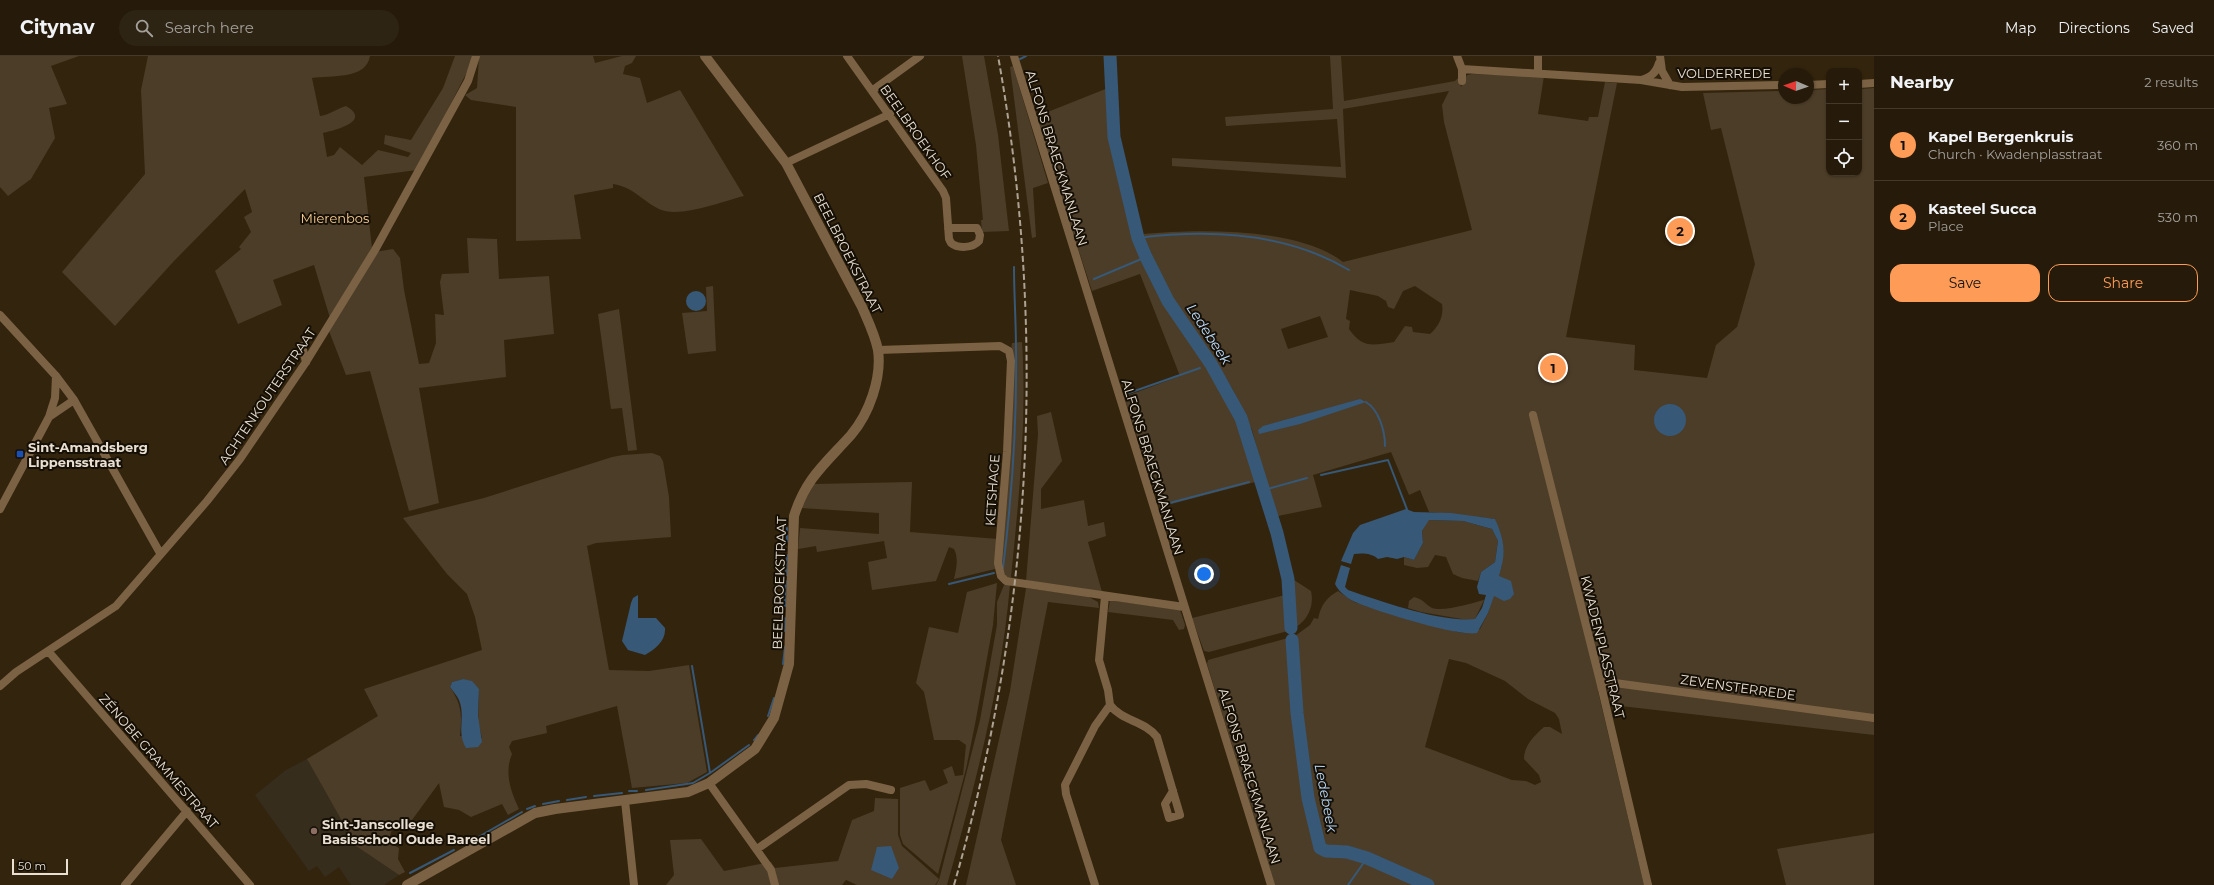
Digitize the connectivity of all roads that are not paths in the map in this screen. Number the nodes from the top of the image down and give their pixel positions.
1 (476, 56) edge
2 (705, 56) edge
3 (847, 56) edge
4 (920, 56) edge
5 (1014, 56) edge
6 (1457, 56) edge
7 (1538, 56) edge
8 (1660, 59) edge
9 (1462, 69) junction
10 (1538, 73) junction
11 (1641, 80) junction
12 (1462, 81) dead end
13 (1874, 83) edge
14 (1814, 84) edge
15 (1826, 84) edge
16 (1862, 84) edge
17 (1670, 85) junction
18 (1778, 85) edge
19 (873, 90) junction
20 (890, 114) junction
21 (786, 163) junction
22 (948, 228) dead end
23 (0, 315) edge
24 (302, 346) dead end
25 (878, 350) junction
26 (306, 362) junction
27 (56, 376) junction
28 (74, 400) junction
29 (1533, 415) dead end
30 (49, 417) junction
31 (0, 509) edge
32 (160, 553) junction
33 (1105, 596) junction
34 (1184, 606) junction
35 (49, 652) junction
36 (1600, 681) junction
37 (0, 686) edge
38 (1110, 704) junction
39 (1874, 718) edge
40 (709, 783) junction
41 (891, 790) dead end
42 (1174, 791) dead end
43 (625, 801) junction
44 (187, 811) junction
45 (757, 849) junction
46 (125, 885) edge
47 (250, 885) edge
48 (407, 885) edge
49 (634, 885) edge
50 (775, 885) edge
51 (1095, 885) edge
52 (1271, 885) edge
53 (1648, 885) edge

1 - 26 street, ACHTENKOUTERSTRAAT
2 - 21 street, BEELBROEKSTRAAT
3 - 19 street, BEELBROEKHOF
4 - 19 street
5 - 34 street, ALFONS BRAECKMANLAAN
6 - 9 street
7 - 10 street
8 - 11 street
8 - 17 street
9 - 10 street, VOLDERREDE
9 - 12 street
10 - 11 street, VOLDERREDE
11 - 17 street, VOLDERREDE
13 - 16 street
14 - 15 street
17 - 18 street, VOLDERREDE
19 - 20 street, BEELBROEKHOF
20 - 21 street
20 - 22 street, BEELBROEKHOF
21 - 25 street, BEELBROEKSTRAAT
23 - 27 street
24 - 26 street
25 - 33 street, KETSHAGE
25 - 40 street, BEELBROEKSTRAAT
26 - 32 street, ACHTENKOUTERSTRAAT
27 - 28 street
27 - 30 street
28 - 30 street
28 - 32 street
29 - 36 street, KWADENPLASSTRAAT
30 - 31 street
32 - 35 street, ACHTENKOUTERSTRAAT
33 - 34 street, KETSHAGE
33 - 38 street
34 - 52 street, ALFONS BRAECKMANLAAN
35 - 37 street, ACHTENKOUTERSTRAAT
35 - 44 street, ZÉNOBE GRAMMESTRAAT
36 - 39 street, ZEVENSTERREDE
36 - 53 street, KWADENPLASSTRAAT
38 - 42 street
38 - 51 street
40 - 43 street, BEELBROEKSTRAAT
40 - 45 street
41 - 45 street
43 - 48 street, BEELBROEKSTRAAT
43 - 49 street
44 - 46 street
44 - 47 street, ZÉNOBE GRAMMESTRAAT
45 - 50 street

